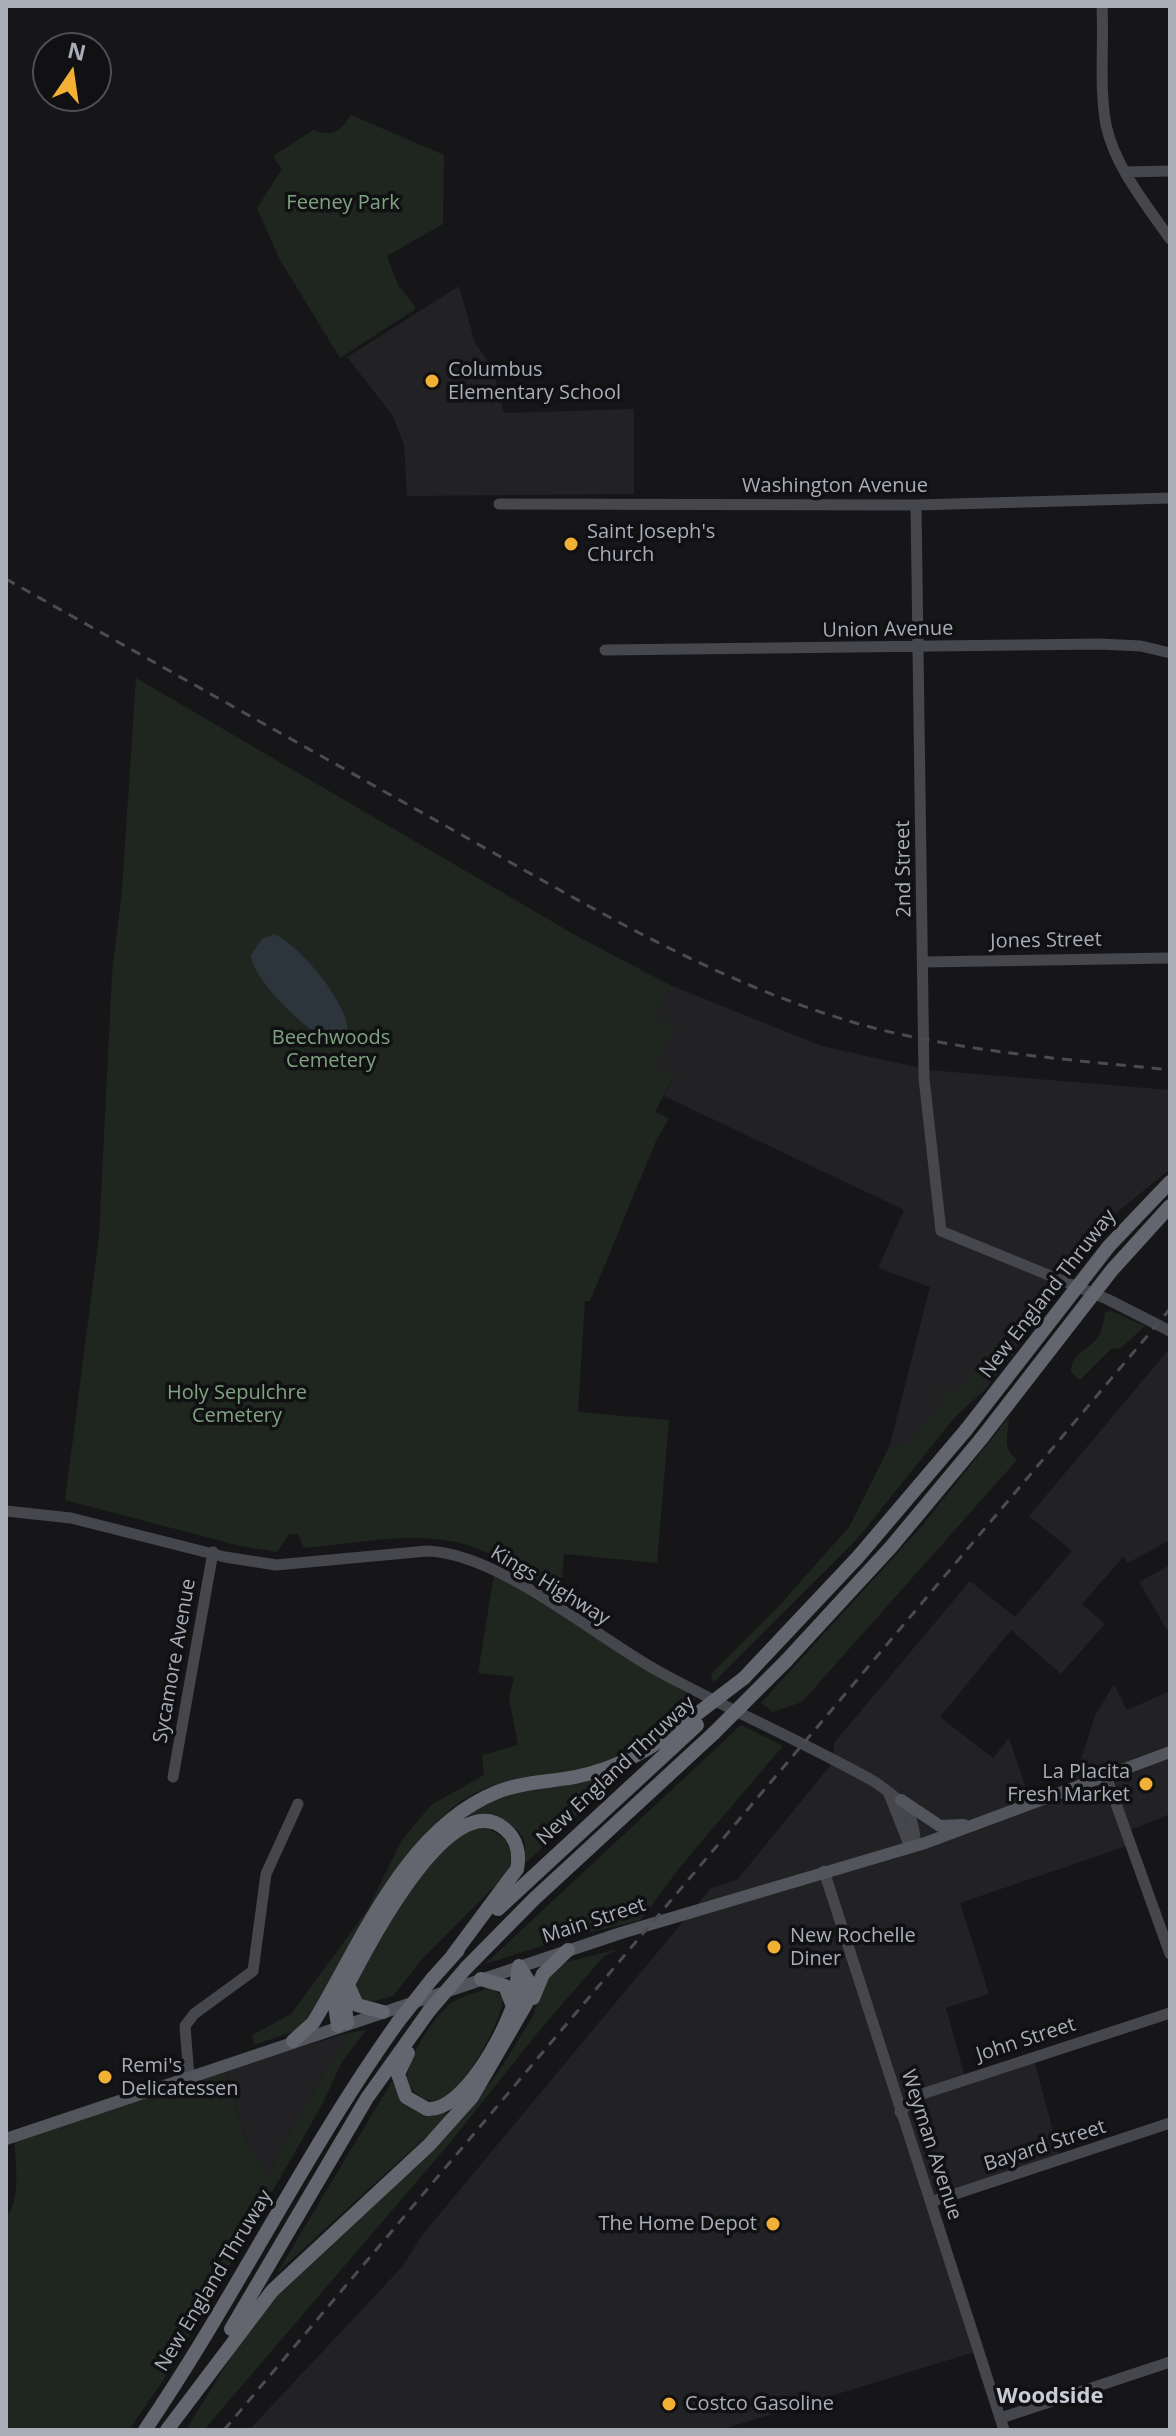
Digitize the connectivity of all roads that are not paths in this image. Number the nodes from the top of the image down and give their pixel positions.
1 (1102, 6) edge
2 (1170, 171) edge
3 (1125, 172) junction
4 (1170, 239) edge
5 (1170, 498) edge
6 (499, 504) dead end
7 (916, 505) junction
8 (919, 647) junction
9 (605, 650) dead end
10 (1170, 653) edge
11 (1170, 958) edge
12 (923, 962) junction
13 (1170, 1182) edge
14 (1170, 1206) edge
15 (1170, 1331) edge
16 (6, 1511) edge
17 (213, 1552) junction
18 (693, 1722) junction
19 (1170, 1752) edge
20 (1106, 1776) junction
21 (173, 1777) dead end
22 (895, 1797) junction
23 (298, 1804) dead end
24 (979, 1825) junction
25 (910, 1847) junction
26 (824, 1871) junction
27 (568, 1950) junction
28 (1170, 1954) edge
29 (453, 1955) junction
30 (519, 1966) junction
31 (352, 1975) junction
32 (481, 1979) junction
33 (337, 1981) junction
34 (383, 2012) junction
35 (511, 2012) junction
36 (1170, 2013) edge
37 (426, 2014) junction
38 (342, 2025) junction
39 (293, 2041) junction
40 (500, 2053) junction
41 (189, 2077) junction
42 (900, 2112) junction
43 (1170, 2123) edge
44 (6, 2139) edge
45 (931, 2202) junction
46 (1170, 2362) edge
47 (1002, 2424) edge
48 (145, 2430) edge
49 (166, 2430) edge

1 - 3 street
2 - 3 street
3 - 4 street
5 - 7 street, Washington Avenue
6 - 7 street, Washington Avenue
7 - 8 street, 2nd Street
8 - 9 street, Union Avenue
8 - 10 street, Union Avenue
8 - 12 street, 2nd Street
11 - 12 street, Jones Street
12 - 15 street, 2nd Street
13 - 18 highway, New England Thruway, bridge
14 - 37 highway, New England Thruway, bridge
16 - 17 street, Kings Highway
17 - 21 street, Sycamore Avenue
17 - 22 street, Kings Highway
18 - 29 highway, New England Thruway
18 - 33 highway
19 - 20 main road, Main Street
20 - 24 main road, Main Street
20 - 28 street
22 - 24 main road
22 - 25 street
23 - 41 street
24 - 25 main road, Main Street
25 - 26 main road, Main Street
26 - 27 main road, Main Street
26 - 42 street, Weyman Avenue
27 - 30 main road, Main Street
27 - 40 highway
29 - 31 highway
29 - 48 highway, New England Thruway, bridge
30 - 32 main road, Main Street
30 - 35 highway
30 - 40 highway
31 - 34 highway
31 - 38 highway
32 - 34 main road, Main Street
32 - 35 highway
33 - 38 highway
33 - 39 highway
34 - 38 main road, Main Street
35 - 37 highway
36 - 42 street, John Street
37 - 49 highway, New England Thruway
38 - 39 main road, Main Street
39 - 41 main road, Main Street
40 - 49 highway
41 - 44 main road, Main Street
42 - 45 street, Weyman Avenue
43 - 45 street, Bayard Street
45 - 47 street, Weyman Avenue
46 - 47 street

